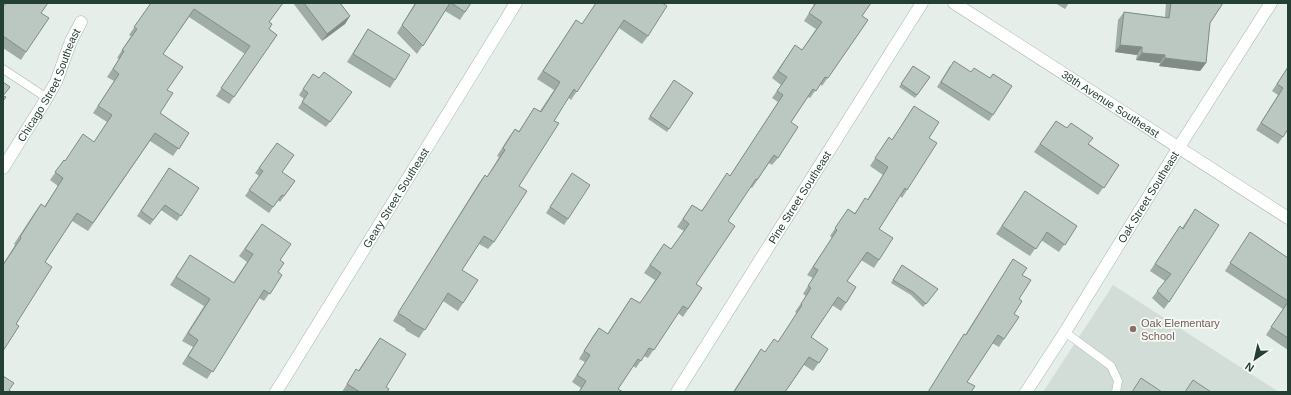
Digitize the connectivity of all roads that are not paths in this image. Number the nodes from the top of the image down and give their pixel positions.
1 (516, 3) edge
2 (922, 3) edge
3 (954, 3) edge
4 (1271, 3) edge
5 (81, 22) dead end
6 (3, 69) edge
7 (47, 98) junction
8 (1179, 147) junction
9 (3, 168) edge
10 (1288, 218) edge
11 (1065, 332) junction
12 (276, 392) edge
13 (677, 392) edge
14 (1026, 392) edge
15 (1116, 392) edge

1 - 12 street, Geary Street Southeast
2 - 13 street, Pine Street Southeast
3 - 8 street, 38th Avenue Southeast
4 - 8 street, Oak Street Southeast
5 - 7 street, Chicago Street Southeast
6 - 7 lane
7 - 9 street, Chicago Street Southeast
8 - 10 street, 38th Avenue Southeast
8 - 11 street, Oak Street Southeast
11 - 14 street, Oak Street Southeast
11 - 15 lane

